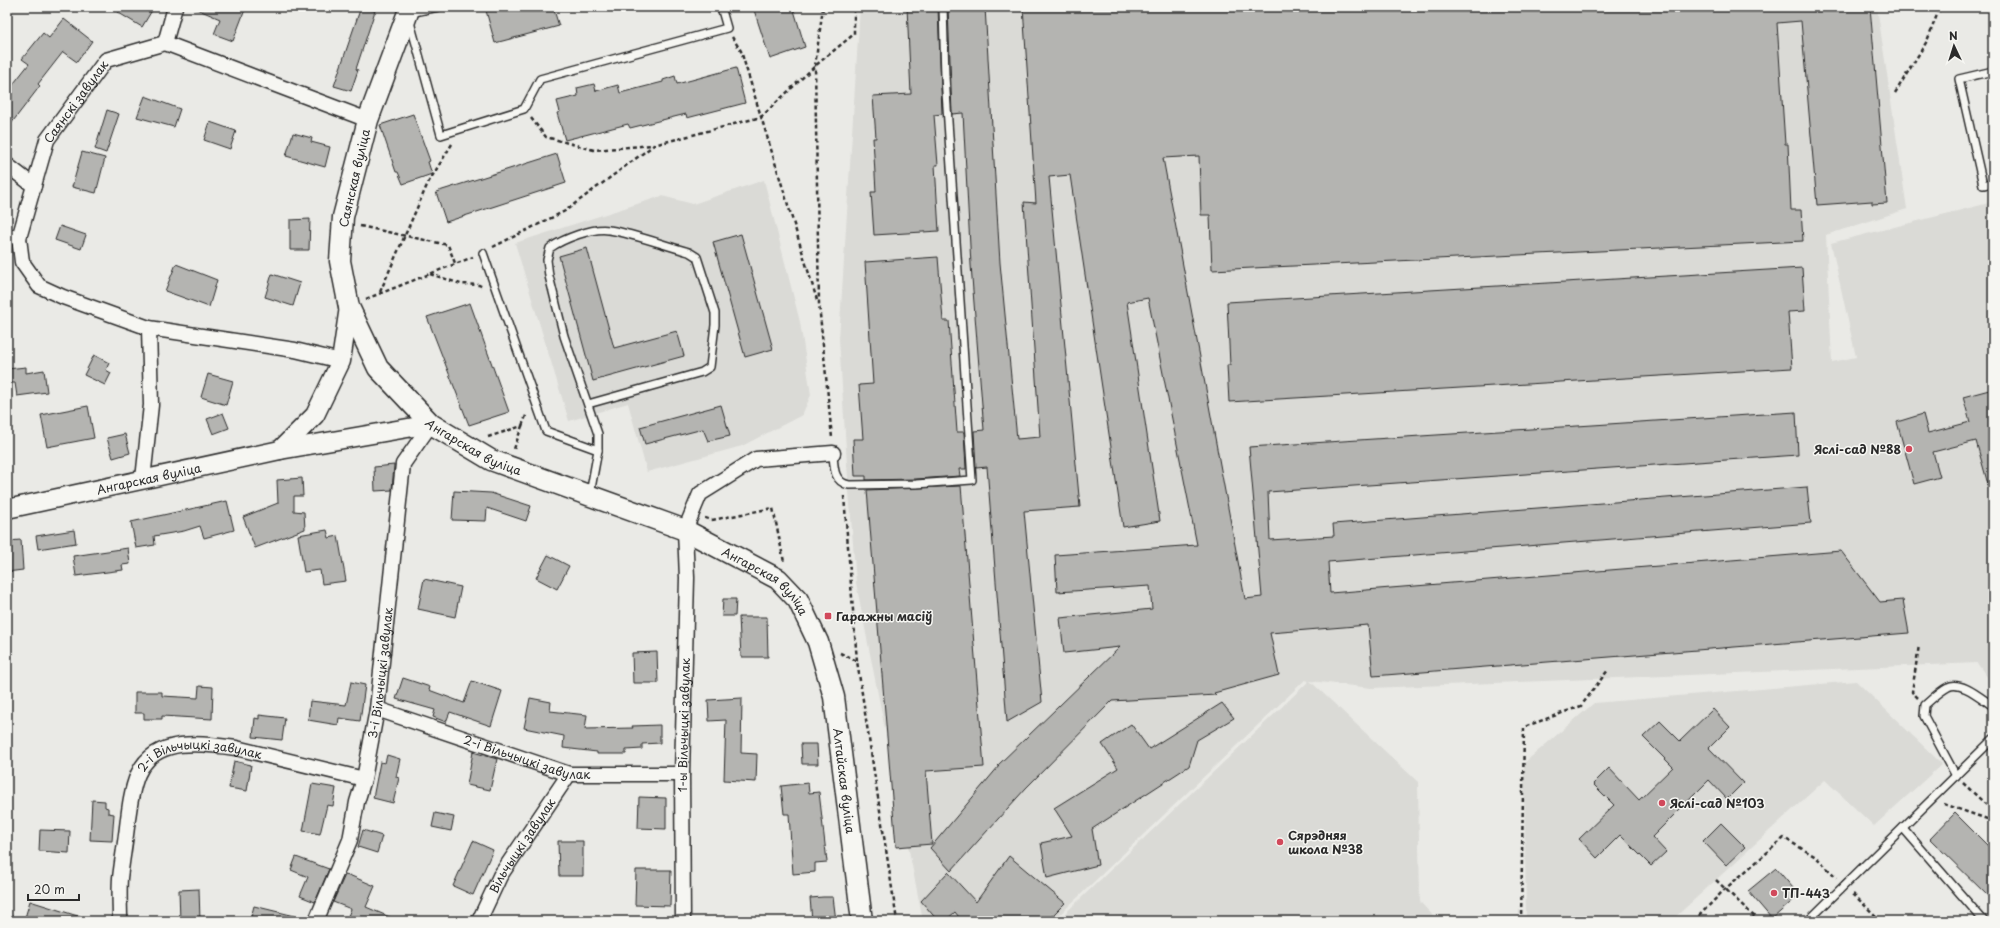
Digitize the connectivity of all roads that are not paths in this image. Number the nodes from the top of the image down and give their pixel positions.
1 (175, 7) edge
2 (438, 7) edge
3 (721, 7) edge
4 (943, 7) edge
5 (409, 10) edge
6 (165, 43) junction
7 (1993, 71) edge
8 (368, 120) junction
9 (7, 165) edge
10 (1993, 183) edge
11 (34, 186) junction
12 (13, 237) edge
13 (483, 253) road end
14 (349, 307) junction
15 (149, 328) junction
16 (341, 361) junction
17 (588, 404) junction
18 (431, 424) junction
19 (280, 450) junction
20 (598, 450) junction
21 (833, 453) joint
22 (143, 479) junction
23 (590, 496) junction
24 (7, 509) edge
25 (688, 522) junction
26 (818, 642) joint
27 (1993, 706) edge
28 (377, 709) junction
29 (1993, 740) edge
30 (569, 774) junction
31 (682, 774) junction
32 (1956, 776) junction
33 (364, 779) junction
34 (1903, 828) junction
35 (120, 921) edge
36 (316, 921) edge
37 (479, 921) edge
38 (683, 921) edge
39 (862, 921) edge
40 (1808, 921) edge
41 (1984, 921) edge

1 - 6 street
2 - 5 lane
3 - 5 lane
4 - 21 lane
5 - 8 main road, Саянская вуліца
6 - 8 street
6 - 11 street, Саянскі завулак
7 - 10 lane
8 - 14 main road, Саянская вуліца
9 - 11 street
11 - 12 street, Саянскі завулак
12 - 15 street
13 - 20 lane
14 - 16 street
14 - 18 main road, Саянская вуліца
15 - 16 street
15 - 22 street
16 - 19 street
17 - 17 lane
17 - 20 lane
18 - 19 street, Ангарская вуліца
18 - 23 main road, Ангарская вуліца
18 - 28 street, 3-і Вільчыцкі завулак
19 - 22 street, Ангарская вуліца
20 - 23 lane
21 - 25 street
22 - 24 street, Ангарская вуліца
23 - 25 main road, Ангарская вуліца
25 - 26 main road, Ангарская вуліца
25 - 31 street, 1-ы Вільчыцкі завулак
26 - 39 main road, Алтайская вуліца
27 - 32 lane
28 - 30 street, 2-і Вільчыцкі завулак
28 - 33 street, 3-і Вільчыцкі завулак
29 - 32 lane
30 - 31 street, 2-і Вільчыцкі завулак
30 - 37 street, Вільчыцкі завулак
31 - 38 street, 1-ы Вільчыцкі завулак
32 - 34 lane
33 - 35 street, 2-і Вільчыцкі завулак
33 - 36 street, 3-і Вільчыцкі завулак
34 - 40 lane
34 - 41 lane

